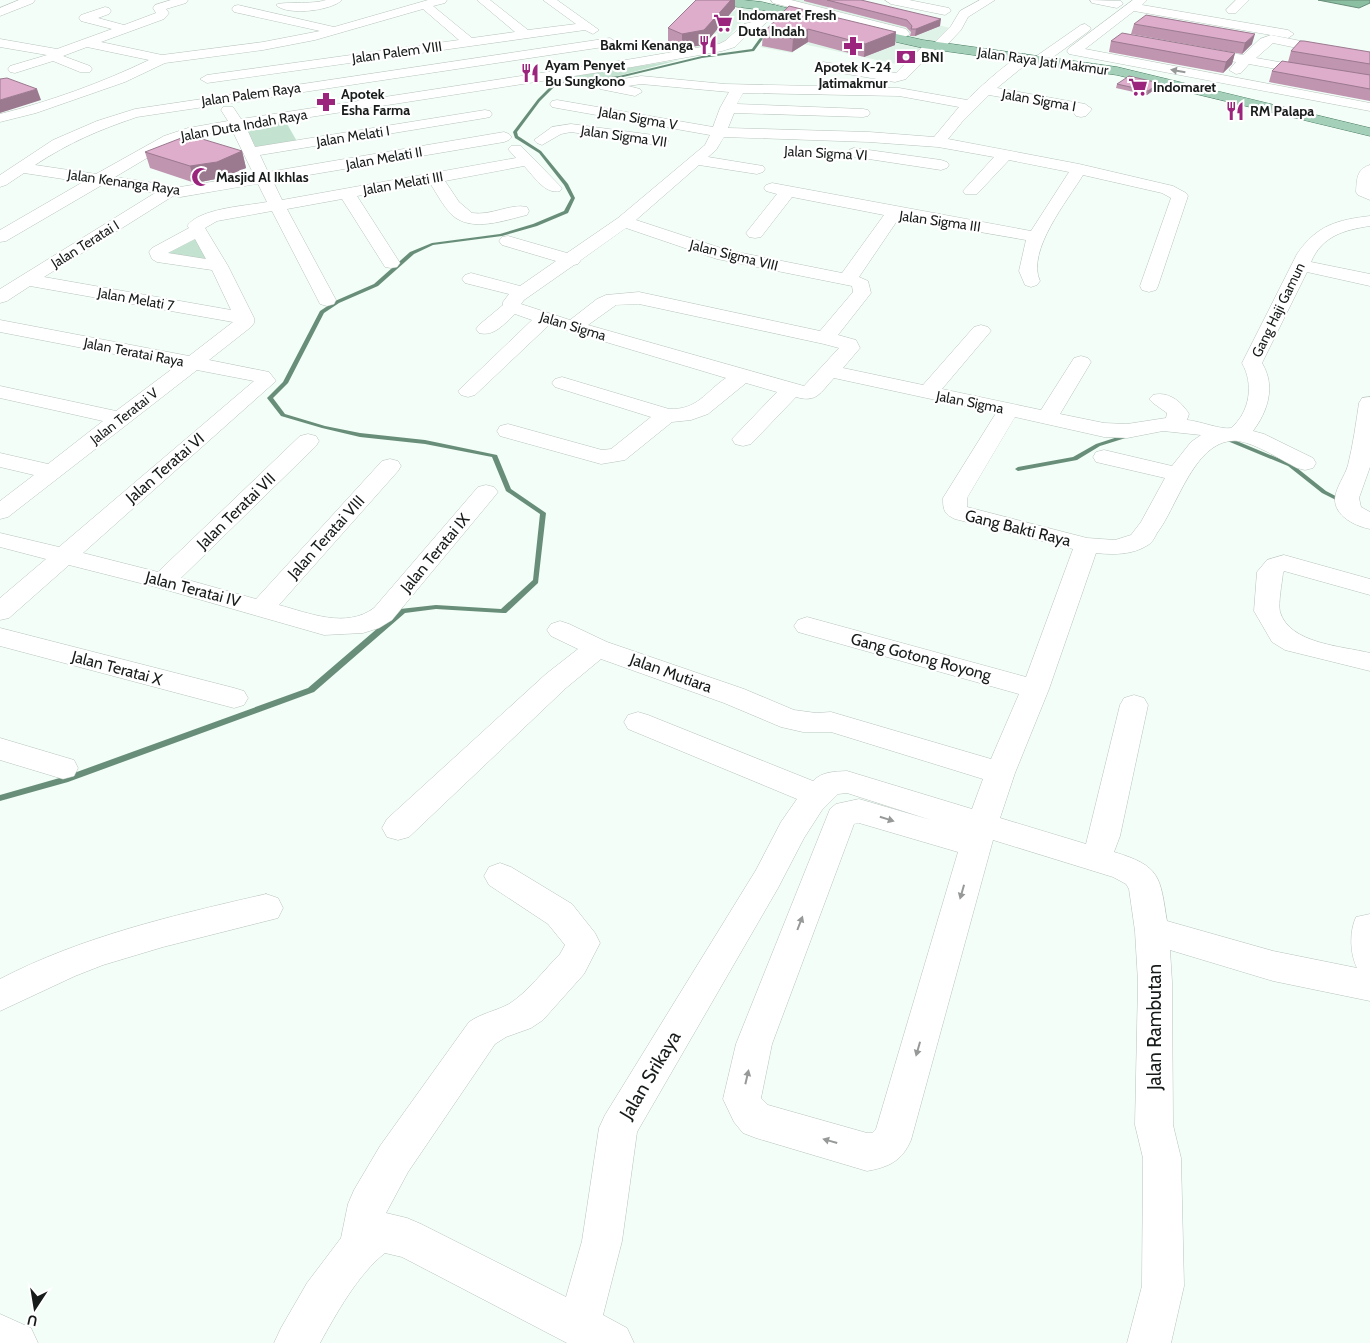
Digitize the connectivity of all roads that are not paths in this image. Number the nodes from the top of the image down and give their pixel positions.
1 (29, 0) edge
2 (182, 0) edge
3 (336, 0) edge
4 (441, 0) edge
5 (483, 0) edge
6 (549, 0) edge
7 (715, 0) edge
8 (892, 0) edge
9 (989, 0) edge
10 (1096, 0) edge
11 (1243, 0) edge
12 (742, 1) edge
13 (92, 2) dead end
14 (1128, 3) edge
15 (281, 5) dead end
16 (762, 6) junction
17 (779, 7) edge
18 (428, 8) dead end
19 (238, 9) dead end
20 (945, 11) dead end
21 (0, 12) edge
22 (1252, 14) dead end
23 (1118, 18) junction
24 (373, 19) junction
25 (1078, 20) dead end
26 (1300, 24) dead end
27 (586, 26) junction
28 (748, 27) junction
29 (1094, 28) junction
30 (126, 29) junction
31 (335, 30) junction
32 (525, 34) junction
33 (316, 36) junction
34 (848, 36) edge
35 (1115, 37) edge
36 (1287, 37) junction
37 (468, 42) junction
38 (1265, 42) junction
39 (0, 43) edge
40 (88, 43) junction
41 (931, 45) junction
42 (261, 47) junction
43 (1181, 49) edge
44 (403, 52) junction
45 (620, 52) junction
46 (54, 55) junction
47 (1025, 58) junction
48 (162, 59) junction
49 (1370, 59) edge
50 (1040, 60) junction
51 (1246, 60) junction
52 (336, 61) junction
53 (200, 64) dead end
54 (1265, 64) junction
55 (823, 66) dead end
56 (85, 69) dead end
57 (278, 69) junction
58 (424, 69) junction
59 (15, 70) dead end
60 (731, 72) dead end
61 (207, 79) junction
62 (1226, 80) junction
63 (512, 82) junction
64 (1370, 82) edge
65 (1241, 83) junction
66 (744, 87) junction
67 (986, 90) junction
68 (446, 92) junction
69 (635, 92) dead end
70 (1212, 94) junction
71 (1227, 97) junction
72 (220, 99) junction
73 (557, 104) dead end
74 (969, 105) junction
75 (1370, 107) edge
76 (727, 108) junction
77 (31, 110) junction
78 (1081, 113) dead end
79 (485, 114) junction
80 (863, 114) dead end
81 (59, 115) dead end
82 (0, 118) edge
83 (78, 119) dead end
84 (102, 124) junction
85 (237, 125) junction
86 (719, 132) junction
87 (1370, 132) edge
88 (504, 137) junction
89 (542, 140) dead end
90 (671, 142) dead end
91 (938, 142) junction
92 (709, 148) junction
93 (730, 148) dead end
94 (250, 152) junction
95 (693, 152) junction
96 (837, 152) dead end
97 (1005, 155) junction
98 (528, 161) junction
99 (941, 165) dead end
100 (23, 168) junction
101 (757, 169) dead end
102 (1079, 169) junction
103 (1370, 170) edge
104 (435, 178) junction
105 (257, 179) junction
106 (99, 180) junction
107 (0, 182) edge
108 (554, 188) dead end
109 (170, 191) junction
110 (971, 191) dead end
111 (347, 194) junction
112 (1370, 195) edge
113 (277, 206) junction
114 (521, 211) dead end
115 (895, 212) junction
116 (1370, 221) edge
117 (624, 222) junction
118 (198, 230) junction
119 (755, 232) dead end
120 (0, 237) edge
121 (1036, 237) junction
122 (508, 241) dead end
123 (572, 260) junction
124 (391, 263) dead end
125 (1301, 265) junction
126 (219, 266) junction
127 (471, 279) dead end
128 (27, 280) junction
129 (848, 280) junction
130 (1370, 280) edge
131 (1030, 282) dead end
132 (1149, 286) dead end
133 (0, 297) edge
134 (327, 300) dead end
135 (517, 300) junction
136 (244, 318) junction
137 (559, 323) junction
138 (0, 326) edge
139 (486, 329) dead end
140 (981, 331) dead end
141 (825, 338) junction
142 (526, 350) dead end
143 (624, 351) dead end
144 (1081, 362) dead end
145 (190, 363) junction
146 (829, 371) junction
147 (733, 379) junction
148 (266, 381) joint
149 (562, 383) dead end
150 (792, 389) junction
151 (468, 390) dead end
152 (0, 392) edge
153 (927, 393) junction
154 (1160, 399) dead end
155 (1370, 403) edge
156 (1009, 410) junction
157 (667, 416) junction
158 (1047, 418) junction
159 (122, 419) junction
160 (1175, 425) junction
161 (508, 432) dead end
162 (1231, 435) junction
163 (743, 439) dead end
164 (308, 441) dead end
165 (1104, 457) dead end
166 (0, 460) edge
167 (1306, 462) dead end
168 (390, 466) dead end
169 (52, 472) junction
170 (1178, 474) junction
171 (486, 492) dead end
172 (0, 512) edge
173 (1370, 522) edge
174 (0, 540) edge
175 (1087, 545) junction
176 (65, 556) junction
177 (163, 581) junction
178 (1370, 587) edge
179 (262, 608) junction
180 (0, 612) edge
181 (383, 614) joint
182 (807, 626) dead end
183 (560, 630) dead end
184 (0, 637) edge
185 (597, 648) junction
186 (1370, 662) edge
187 (1035, 688) junction
188 (234, 698) dead end
189 (1134, 705) dead end
190 (638, 722) dead end
191 (0, 748) edge
192 (63, 768) dead end
193 (1000, 772) junction
194 (801, 788) junction
195 (398, 828) dead end
196 (980, 834) junction
197 (1096, 859) junction
198 (500, 876) dead end
199 (266, 908) dead end
200 (1370, 928) edge
201 (1152, 931) junction
202 (1370, 960) edge
203 (1370, 986) edge
204 (0, 996) edge
205 (360, 1247) junction
206 (596, 1334) edge
207 (0, 1335) edge
208 (16, 1343) edge
209 (296, 1343) edge
210 (1149, 1343) edge

1 - 21 street
2 - 30 street
3 - 15 street
4 - 24 street
5 - 32 street
6 - 27 street
7 - 12 main road, Jalan Raya Jati Makmur
8 - 20 street
9 - 41 street
10 - 14 street
11 - 22 street
12 - 16 main road, Jalan Raya Jati Makmur
13 - 30 street
14 - 23 street
14 - 29 street
14 - 36 street
16 - 17 main road, Jalan Raya Jati Makmur
16 - 28 street, Jalan Duta Indah Raya
17 - 28 street, Jalan Duta Indah Raya
17 - 41 main road, Jalan Raya Jati Makmur
18 - 37 street
19 - 31 street
23 - 29 street
23 - 38 street
24 - 31 street
24 - 44 street
25 - 29 street
26 - 36 street
27 - 32 street, Jalan Palem VIII
27 - 45 street
28 - 45 street, Jalan Duta Indah Raya
29 - 35 street
29 - 50 street
62 -> 29 street
30 - 40 street
31 - 33 street
32 - 37 street, Jalan Palem VIII
33 - 42 street
33 - 52 street
34 - 41 street
36 - 38 street
36 - 49 street
37 - 44 street, Jalan Palem VIII
38 - 51 street
39 - 46 street
40 - 46 street
40 - 48 street
41 - 47 main road, Jalan Raya Jati Makmur
41 - 55 street
42 - 48 street
42 - 57 street
43 - 51 street
44 - 52 street, Jalan Palem VIII
44 - 58 street
45 - 58 street, Jalan Palem Raya
45 - 63 street, Jalan Duta Indah Raya
46 - 56 street
46 - 59 street
47 - 50 main road, Jalan Raya Jati Makmur
47 - 67 street
48 - 77 street
50 - 70 main road, Jalan Raya Jati Makmur
51 - 54 street
51 - 62 street
52 - 57 street, Jalan Palem VIII
53 - 61 street
54 - 64 street
54 - 65 street
57 - 61 street, Jalan Palem VIII
58 - 68 street
58 - 72 street, Jalan Palem Raya
60 - 66 street
61 - 72 street
62 - 65 street
62 - 70 street
63 - 68 street, Jalan Duta Indah Raya
63 - 79 street
65 - 71 street
65 - 75 street
66 - 69 street
66 - 74 street
66 - 76 street
67 - 74 street
67 - 78 street, Jalan Sigma I
68 - 85 street, Jalan Duta Indah Raya
70 - 71 main road, Jalan Raya Jati Makmur
71 - 87 main road, Jalan Raya Jati Makmur
72 - 84 street, Jalan Palem Raya
72 - 85 street
73 - 86 street, Jalan Sigma V
74 - 91 street
76 - 80 street
76 - 86 street
77 - 81 street
77 - 82 street
79 - 88 street
79 - 94 street, Jalan Melati I
83 - 84 street
84 - 100 street, Jalan Palem Raya
85 - 94 street
85 - 106 street, Jalan Duta Indah Raya
86 - 91 street
86 - 92 street
88 - 98 street
88 - 105 street, Jalan Melati II
89 - 90 street, Jalan Sigma VII
91 - 97 street
92 - 93 street
92 - 95 street
94 - 105 street
95 - 101 street
95 - 117 street
96 - 99 street, Jalan Sigma VI
97 - 102 street
97 - 110 street
98 - 104 street, Jalan Melati III
98 - 108 street
100 - 106 street, Jalan Kenanga Raya
100 - 107 street
102 - 121 street
102 - 132 street
103 - 112 street
104 - 111 street, Jalan Melati III
104 - 114 street
105 - 109 street, Jalan Kenanga Raya
105 - 113 street
106 - 109 street, Jalan Kenanga Raya
106 - 120 street, Jalan Duta Indah Raya
109 - 128 street, Jalan Teratai I
111 - 113 street, Jalan Melati III
111 - 124 street
113 - 118 street, Jalan Melati III
113 - 134 street
115 - 119 street
115 - 121 street, Jalan Sigma III
115 - 129 street, Jalan Sigma III
116 - 125 street, Gang Haji Gamun
117 - 123 street
117 - 129 street, Jalan Sigma VIII
118 - 126 street
118 - 126 street
121 - 131 street
122 - 123 street
123 - 135 street
125 - 130 street
125 - 162 street, Gang Haji Gamun
126 - 136 street
127 - 135 street, Jalan Sigma
128 - 133 street, Jalan Teratai I
128 - 136 street, Jalan Melati 7
129 - 141 street
135 - 137 street, Jalan Sigma
135 - 139 street
136 - 145 street, Jalan Teratai V
137 - 141 street
137 - 142 street
137 - 147 street, Jalan Sigma
137 - 151 street
138 - 145 street, Jalan Teratai Raya
140 - 153 street
141 - 146 street
143 - 147 street
144 - 158 street
145 - 148 street, Jalan Teratai Raya
145 - 159 street, Jalan Teratai V
146 - 150 street, Jalan Sigma
146 - 153 street, Jalan Sigma
147 - 150 street, Jalan Sigma
147 - 157 street
148 - 176 street, Jalan Teratai VI
149 - 157 street
150 - 163 street
152 - 159 street
153 - 156 street, Jalan Sigma
154 - 160 street
155 - 173 street
156 - 158 street, Jalan Sigma
156 - 175 street, Gang Bakti Raya
157 - 161 street
158 - 160 street, Jalan Sigma
159 - 169 street, Jalan Teratai V
160 - 162 street, Jalan Sigma
162 - 167 street, Jalan Sigma
162 - 170 street, Gang Bakti Raya
164 - 177 street, Jalan Teratai VII
165 - 170 street
166 - 169 street
168 - 179 street, Jalan Teratai VIII
169 - 172 street, Jalan Teratai V
170 - 175 street, Gang Bakti Raya
171 - 181 street, Jalan Teratai IX
174 - 176 street, Jalan Teratai IV
175 - 187 street
176 - 177 street, Jalan Teratai IV
176 - 180 street, Jalan Teratai VI
177 - 179 street, Jalan Teratai IV
178 - 186 street
179 - 181 street, Jalan Teratai IV
182 - 187 street, Gang Gotong Royong
183 - 185 street, Jalan Mutiara
184 - 188 street, Jalan Teratai X
185 - 193 street, Jalan Mutiara
185 - 195 street
187 - 193 street
189 - 197 street
190 - 194 street
191 - 192 street
193 - 196 street
194 - 196 street, Jalan Srikaya
194 - 206 street, Jalan Srikaya
196 -> 196 street
196 - 197 street, Jalan Rambutan
197 - 201 street, Jalan Rambutan
198 - 205 street
199 - 204 street
200 - 202 street
201 - 203 street
201 - 210 street, Jalan Rambutan
205 - 206 street, Jalan Srikaya
205 - 209 street, Jalan Srikaya
207 - 208 street

